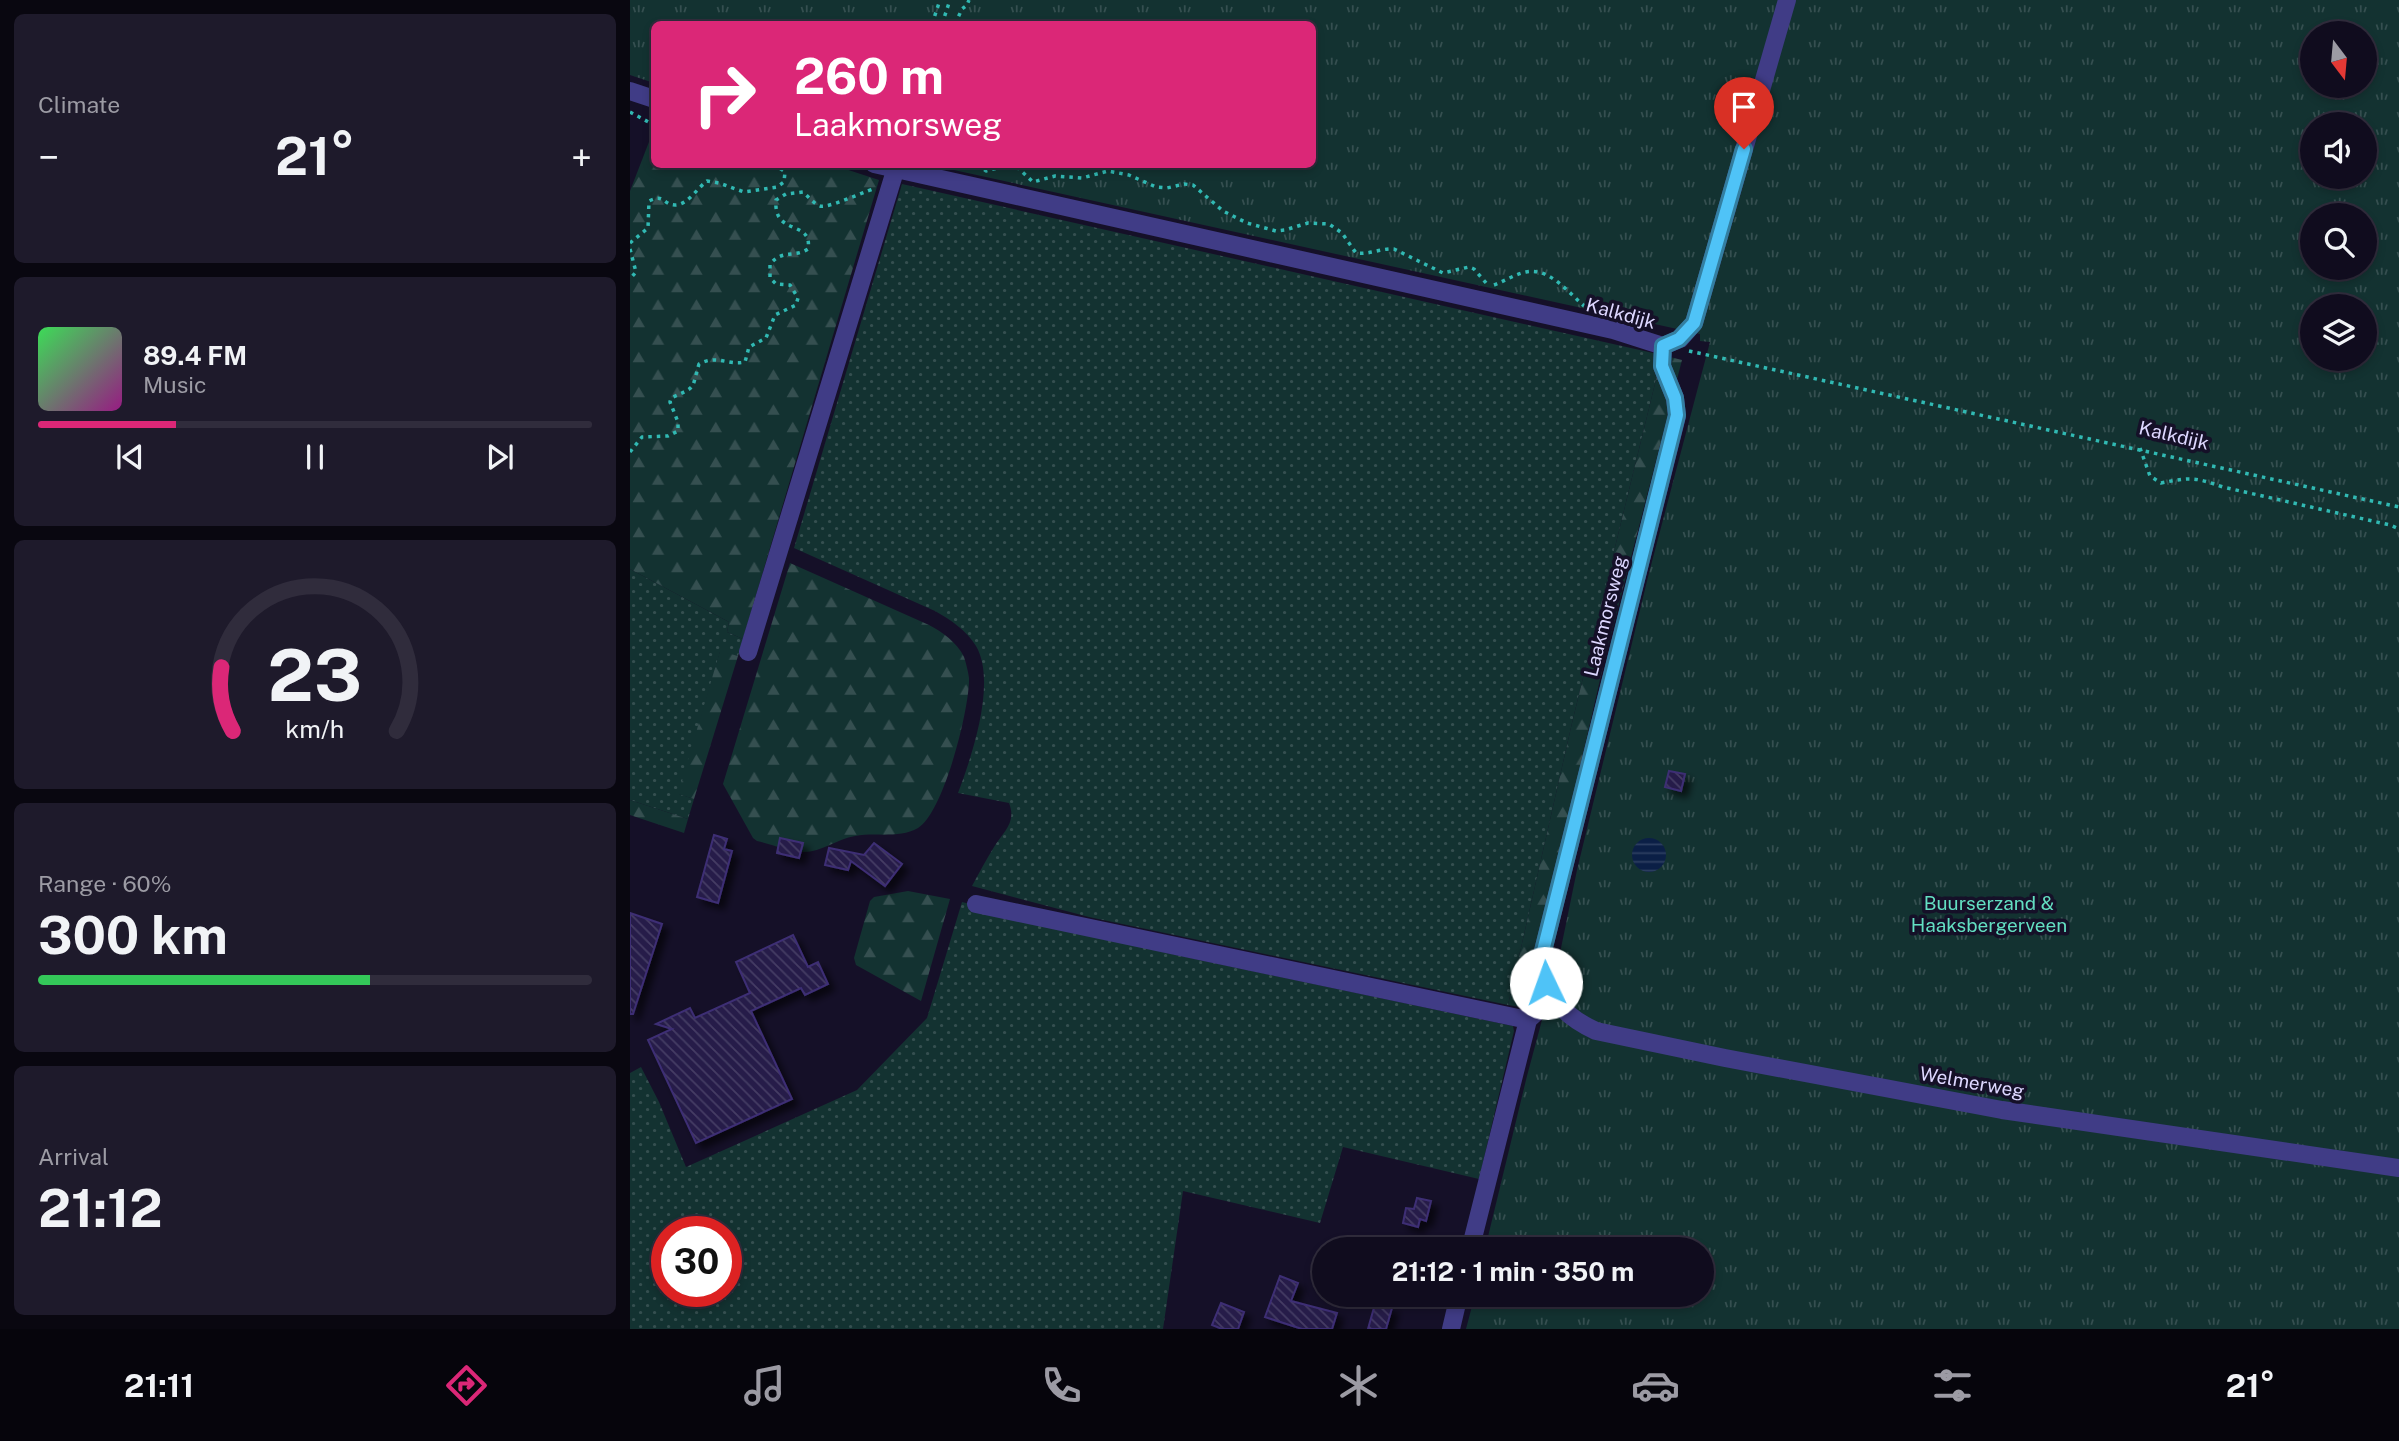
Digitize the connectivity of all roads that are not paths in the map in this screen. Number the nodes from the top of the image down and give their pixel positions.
1 (1787, 0) edge
2 (630, 91) edge
3 (651, 98) edge
4 (880, 168) edge
5 (893, 177) junction
6 (1663, 346) junction
7 (748, 652) dead end
8 (976, 904) dead end
9 (1553, 998) junction
10 (1528, 1020) junction
11 (2399, 1168) edge
12 (1473, 1237) edge
13 (1456, 1307) edge
14 (1451, 1329) edge

1 - 6 street
2 - 3 street
4 - 5 street, Kalkdijk
5 - 6 street, Kalkdijk
5 - 7 street
6 - 9 street, Laakmorsweg
8 - 10 street
9 - 10 street
9 - 11 street, Welmerweg
10 - 12 street
13 - 14 street

